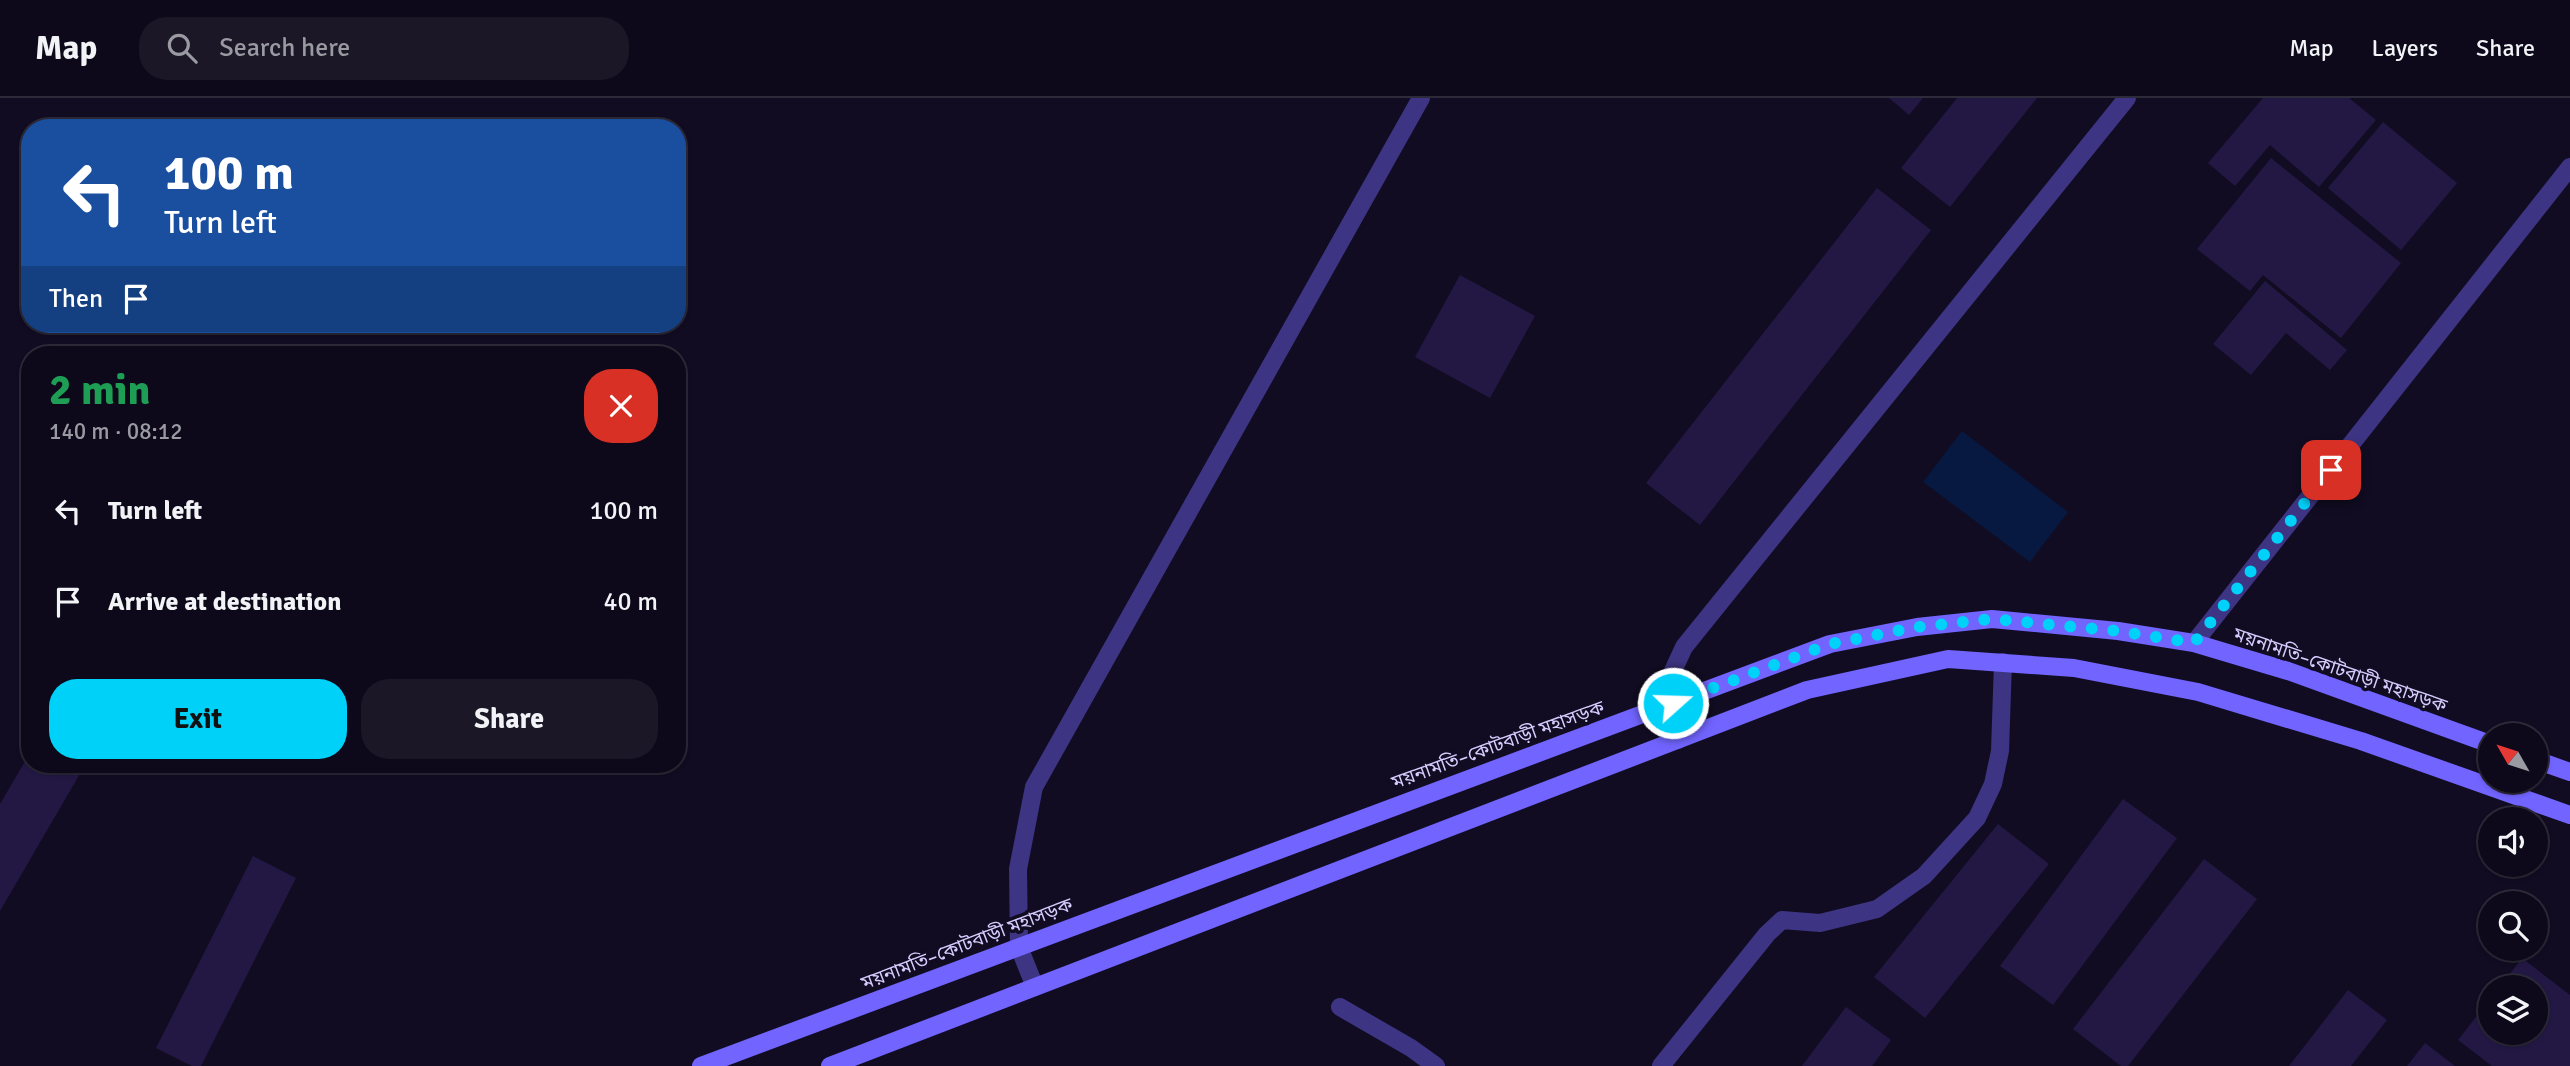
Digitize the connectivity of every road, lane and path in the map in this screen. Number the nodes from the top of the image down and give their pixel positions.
1 (1420, 98) edge
2 (2127, 98) edge
3 (2570, 167) edge
4 (2194, 643) junction
5 (2003, 662) junction
6 (1673, 703) junction
7 (1678, 740) junction
8 (2478, 740) edge
9 (2548, 764) edge
10 (2570, 772) edge
11 (2570, 815) edge
12 (1019, 947) junction
13 (1035, 987) junction
14 (1340, 1007) dead end
15 (701, 1066) edge
16 (830, 1066) edge
17 (1436, 1066) edge
18 (1661, 1066) edge

1 - 12 street
2 - 6 street
3 - 4 street
4 - 6 main road, ময়নামতি–কোটবাড়ী মহাসড়ক
4 - 8 main road, ময়নামতি–কোটবাড়ী মহাসড়ক
5 - 7 main road
5 - 11 main road
5 - 18 street
6 - 7 street
6 - 12 main road, ময়নামতি–কোটবাড়ী মহাসড়ক
7 - 13 main road
9 - 10 main road
12 - 13 street
12 - 15 main road, ময়নামতি–কোটবাড়ী মহাসড়ক
13 - 16 main road
14 - 17 street

